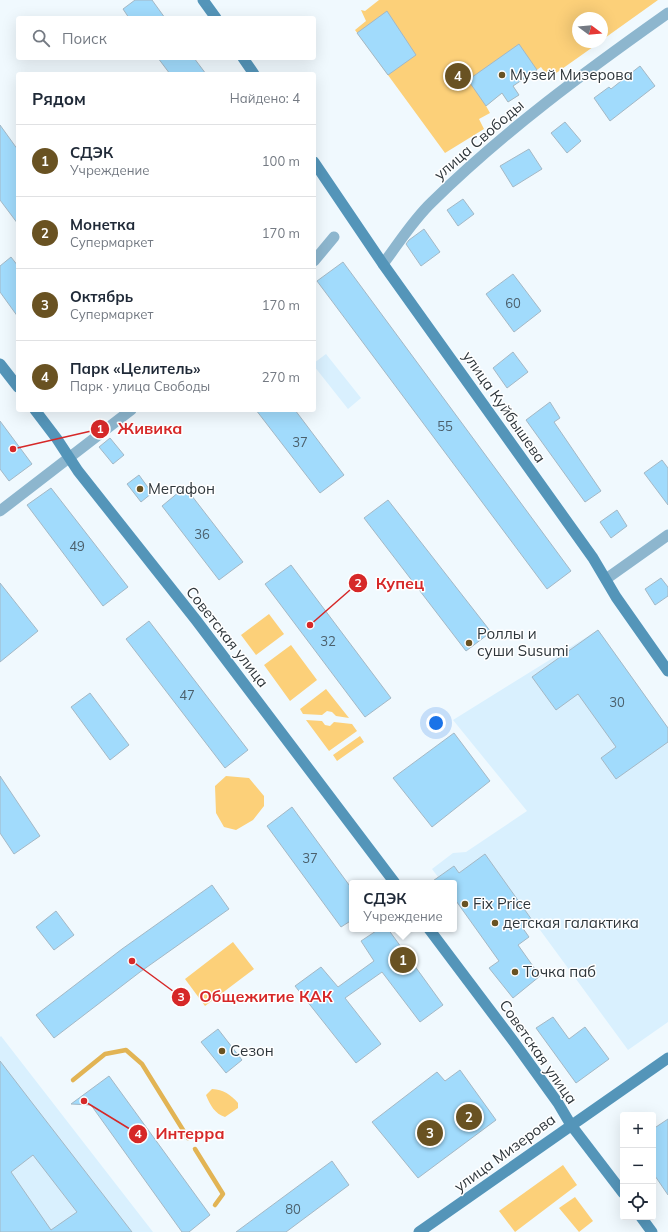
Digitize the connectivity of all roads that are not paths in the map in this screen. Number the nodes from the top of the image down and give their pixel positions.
1 (203, 0) edge
2 (668, 13) edge
3 (215, 16) edge
4 (244, 60) edge
5 (253, 72) edge
6 (316, 165) edge
7 (334, 237) dead end
8 (316, 259) edge
9 (383, 264) junction
10 (0, 364) edge
11 (16, 384) edge
12 (37, 412) edge
13 (129, 412) edge
14 (69, 459) junction
15 (0, 511) edge
16 (668, 535) edge
17 (606, 579) junction
18 (668, 671) edge
19 (393, 880) edge
20 (431, 932) edge
21 (668, 1058) edge
22 (571, 1125) junction
23 (620, 1189) edge
24 (643, 1220) edge
25 (419, 1232) edge
26 (652, 1232) edge

1 - 3 main road
2 - 9 street, улица Свободы
4 - 5 main road
6 - 9 main road, улица Куйбышева
7 - 8 street
9 - 17 main road, улица Куйбышева
10 - 11 main road
12 - 14 main road, Советская улица
13 - 14 street
14 - 15 street
14 - 19 main road, Советская улица
16 - 17 street
17 - 18 main road, улица Куйбышева
20 - 22 main road, Советская улица
21 - 22 main road, улица Мизерова
22 - 23 main road, Советская улица
22 - 25 main road, улица Мизерова
24 - 26 main road

